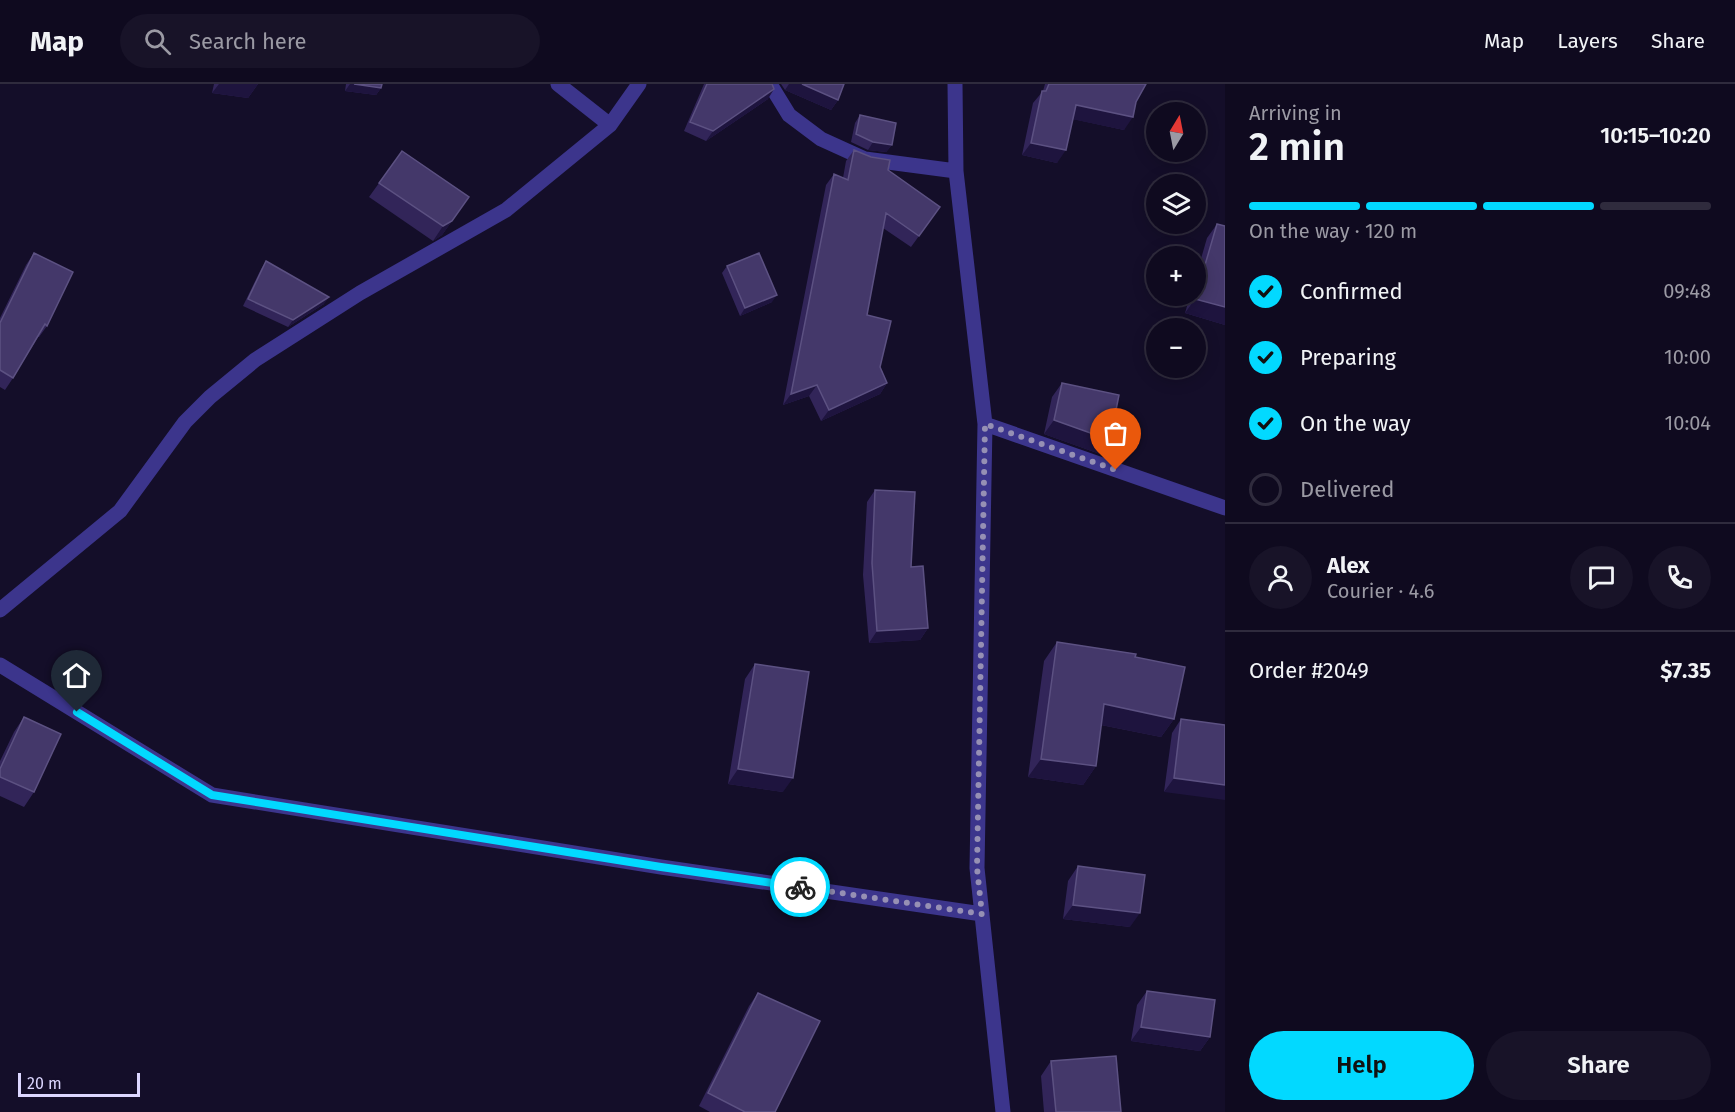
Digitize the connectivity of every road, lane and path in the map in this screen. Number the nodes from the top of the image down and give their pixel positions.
1 (558, 84) edge
2 (639, 84) edge
3 (770, 84) edge
4 (955, 84) edge
5 (610, 125) junction
6 (956, 171) junction
7 (985, 424) junction
8 (1225, 508) edge
9 (0, 610) edge
10 (0, 664) edge
11 (982, 914) junction
12 (1003, 1112) edge

1 - 5 street
2 - 5 street
3 - 6 street
4 - 6 street
5 - 9 street
6 - 7 street
7 - 8 street
7 - 11 street
10 - 11 street
11 - 12 street

